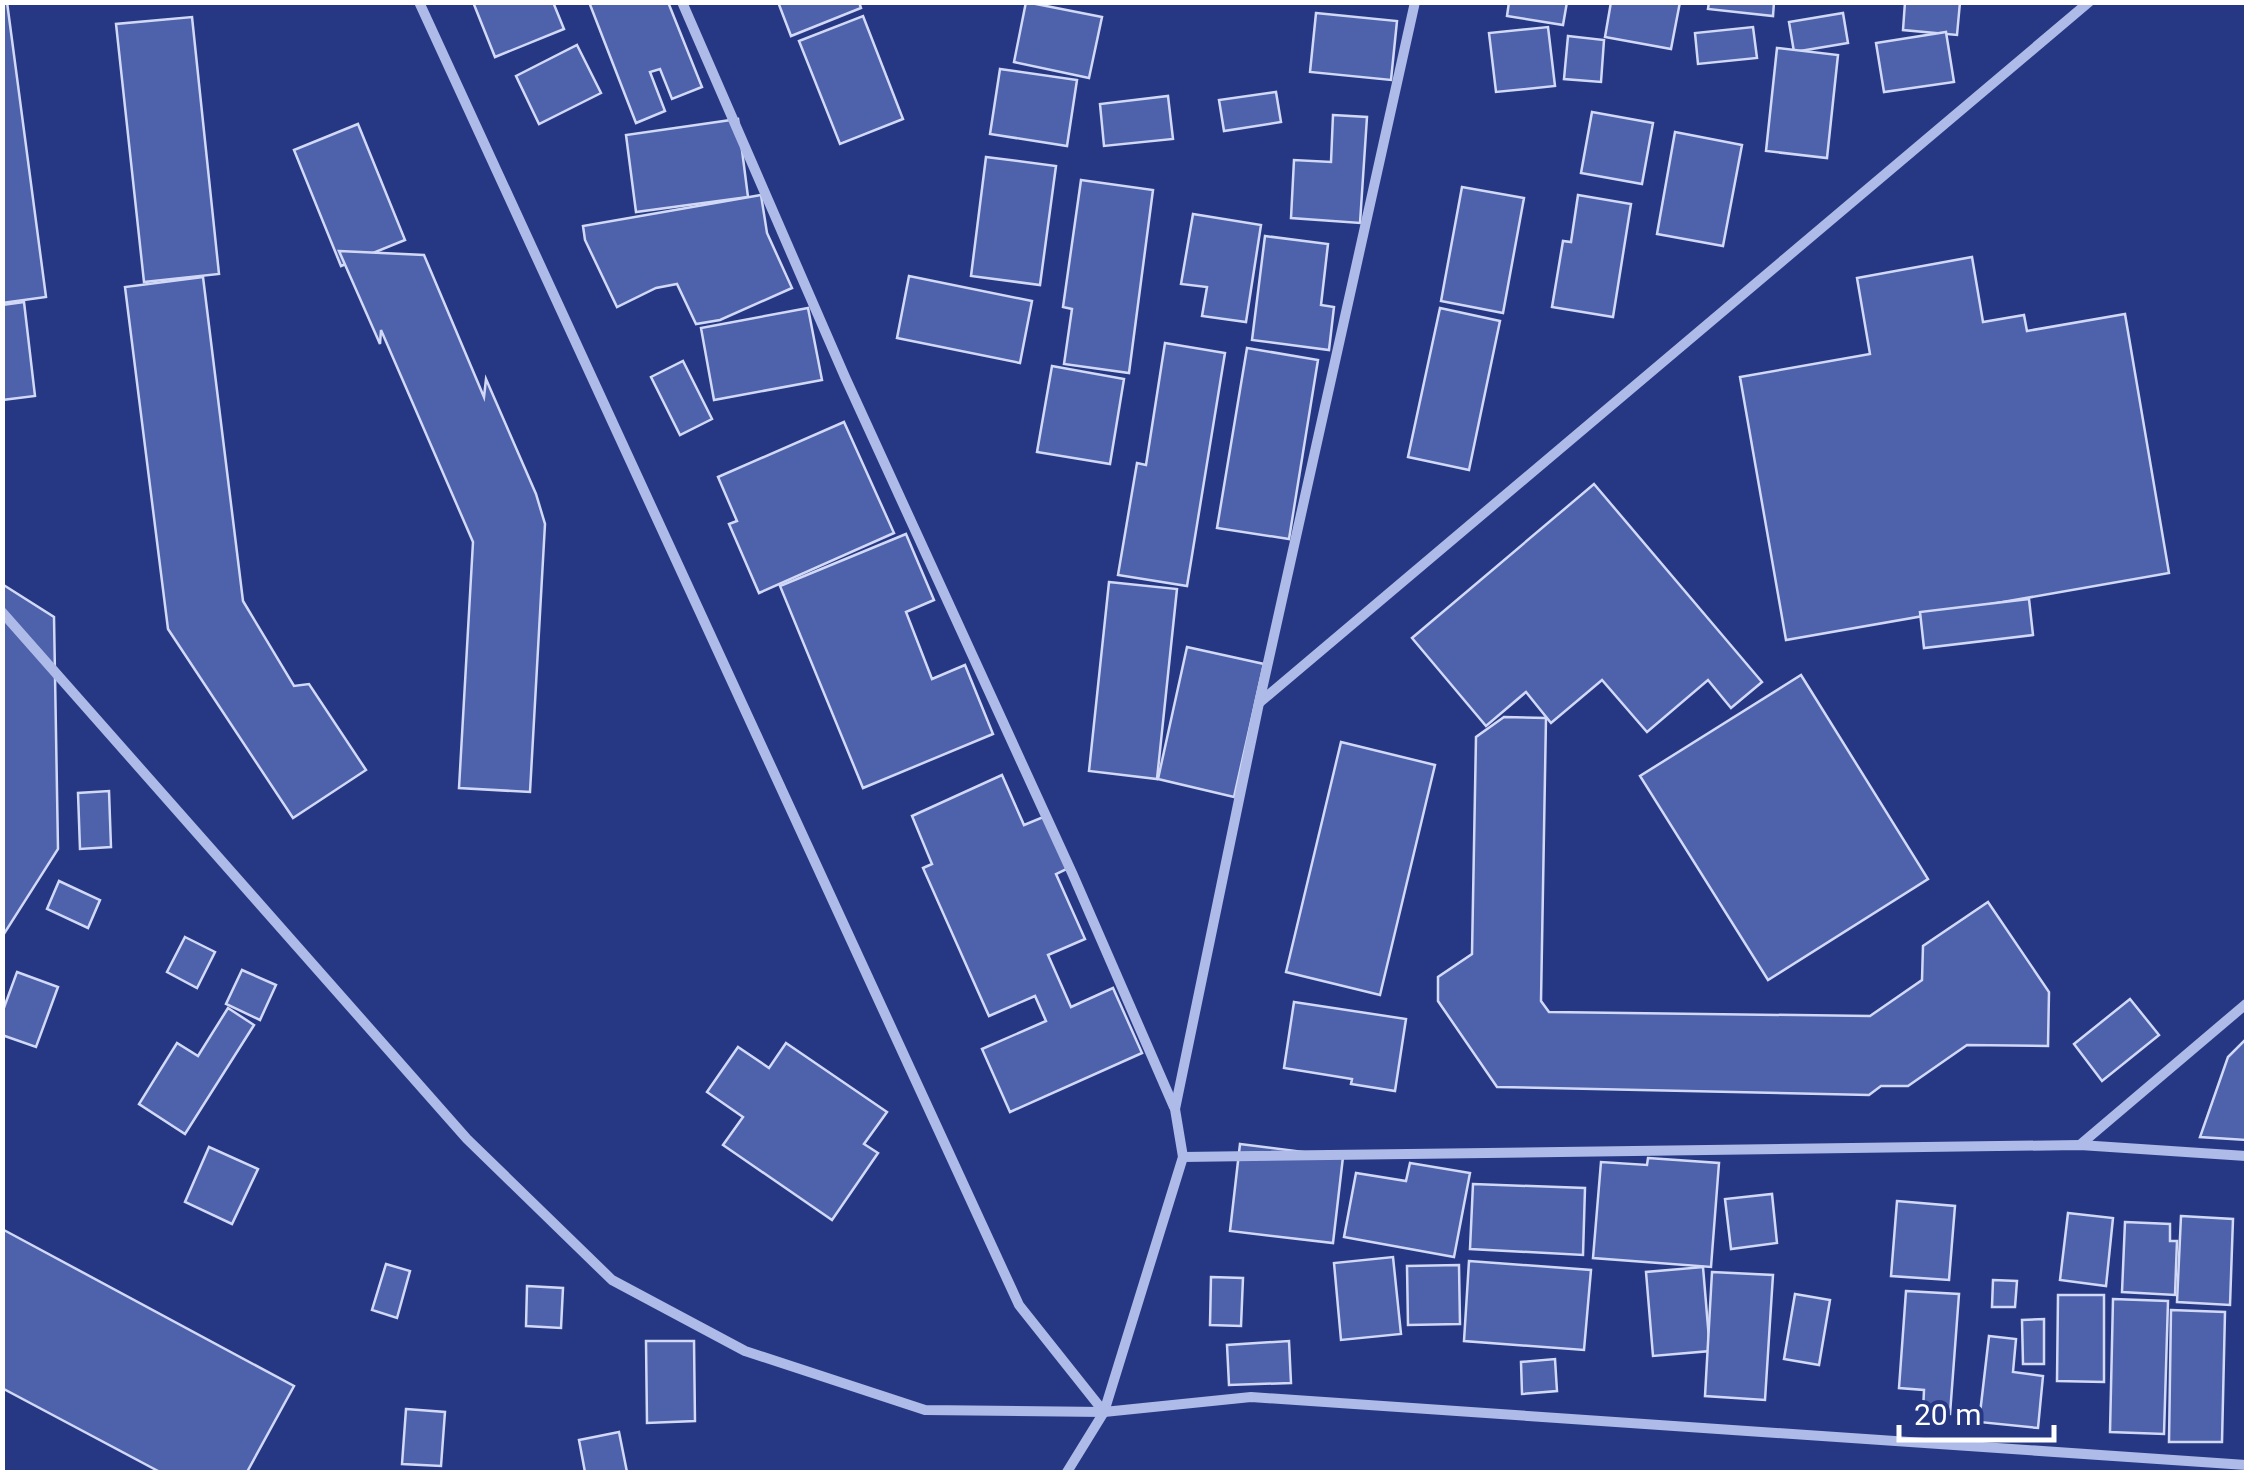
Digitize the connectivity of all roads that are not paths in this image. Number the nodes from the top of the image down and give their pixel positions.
1 (419, 2) edge
2 (682, 2) edge
3 (1414, 2) edge
4 (2089, 2) edge
5 (2, 612) edge
6 (1259, 703) junction
7 (2246, 1004) edge
8 (1175, 1109) junction
9 (2080, 1145) junction
10 (1183, 1156) junction
11 (2246, 1156) edge
12 (1104, 1412) junction
13 (2246, 1466) edge
14 (1067, 1472) edge

1 - 12 street
2 - 8 street
3 - 6 street
4 - 6 street
5 - 12 street
6 - 8 street
7 - 9 street
8 - 10 street
9 - 10 street
9 - 11 street
10 - 12 street
12 - 13 street
12 - 14 street

